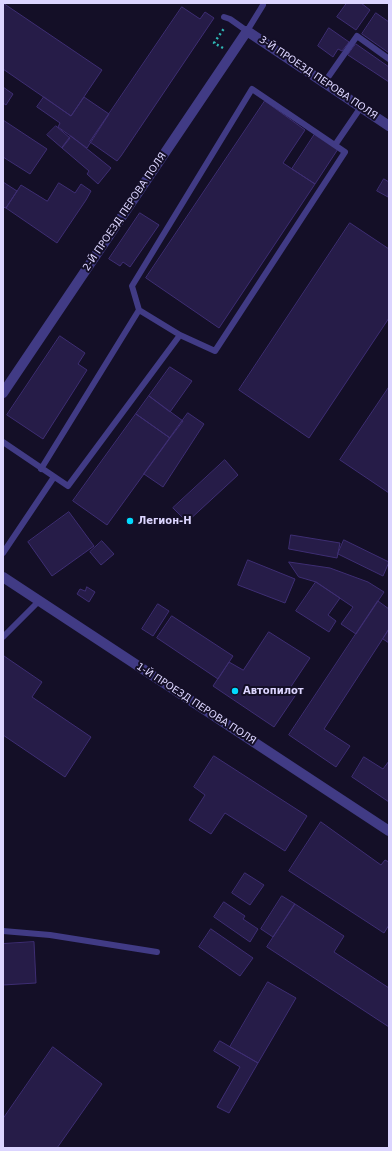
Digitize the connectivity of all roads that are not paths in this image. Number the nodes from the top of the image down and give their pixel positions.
1 (264, 5) dead end
2 (224, 17) dead end
3 (247, 31) junction
4 (389, 59) edge
5 (324, 83) junction
6 (361, 107) junction
7 (389, 126) edge
8 (335, 145) junction
9 (139, 310) junction
10 (180, 335) junction
11 (3, 393) edge
12 (3, 442) edge
13 (41, 468) junction
14 (54, 477) junction
15 (3, 553) edge
16 (3, 577) edge
17 (39, 601) junction
18 (3, 637) edge
19 (389, 831) edge
20 (3, 931) edge
21 (157, 952) dead end

1 - 3 lane
2 - 3 lane
3 - 5 street, 3-Й ПРОЕЗД ПЕРОВА ПОЛЯ
3 - 11 street, 2-Й ПРОЕЗД ПЕРОВА ПОЛЯ
4 - 5 lane
5 - 6 street, 3-Й ПРОЕЗД ПЕРОВА ПОЛЯ
6 - 7 street, 3-Й ПРОЕЗД ПЕРОВА ПОЛЯ
6 - 8 lane
8 - 9 lane
8 - 10 lane
9 - 10 lane
9 - 13 lane
10 - 14 lane
12 - 13 lane
13 - 14 lane
14 - 15 lane
16 - 17 street, 1-Й ПРОЕЗД ПЕРОВА ПОЛЯ
17 - 18 lane
17 - 19 street, 1-Й ПРОЕЗД ПЕРОВА ПОЛЯ
20 - 21 lane

